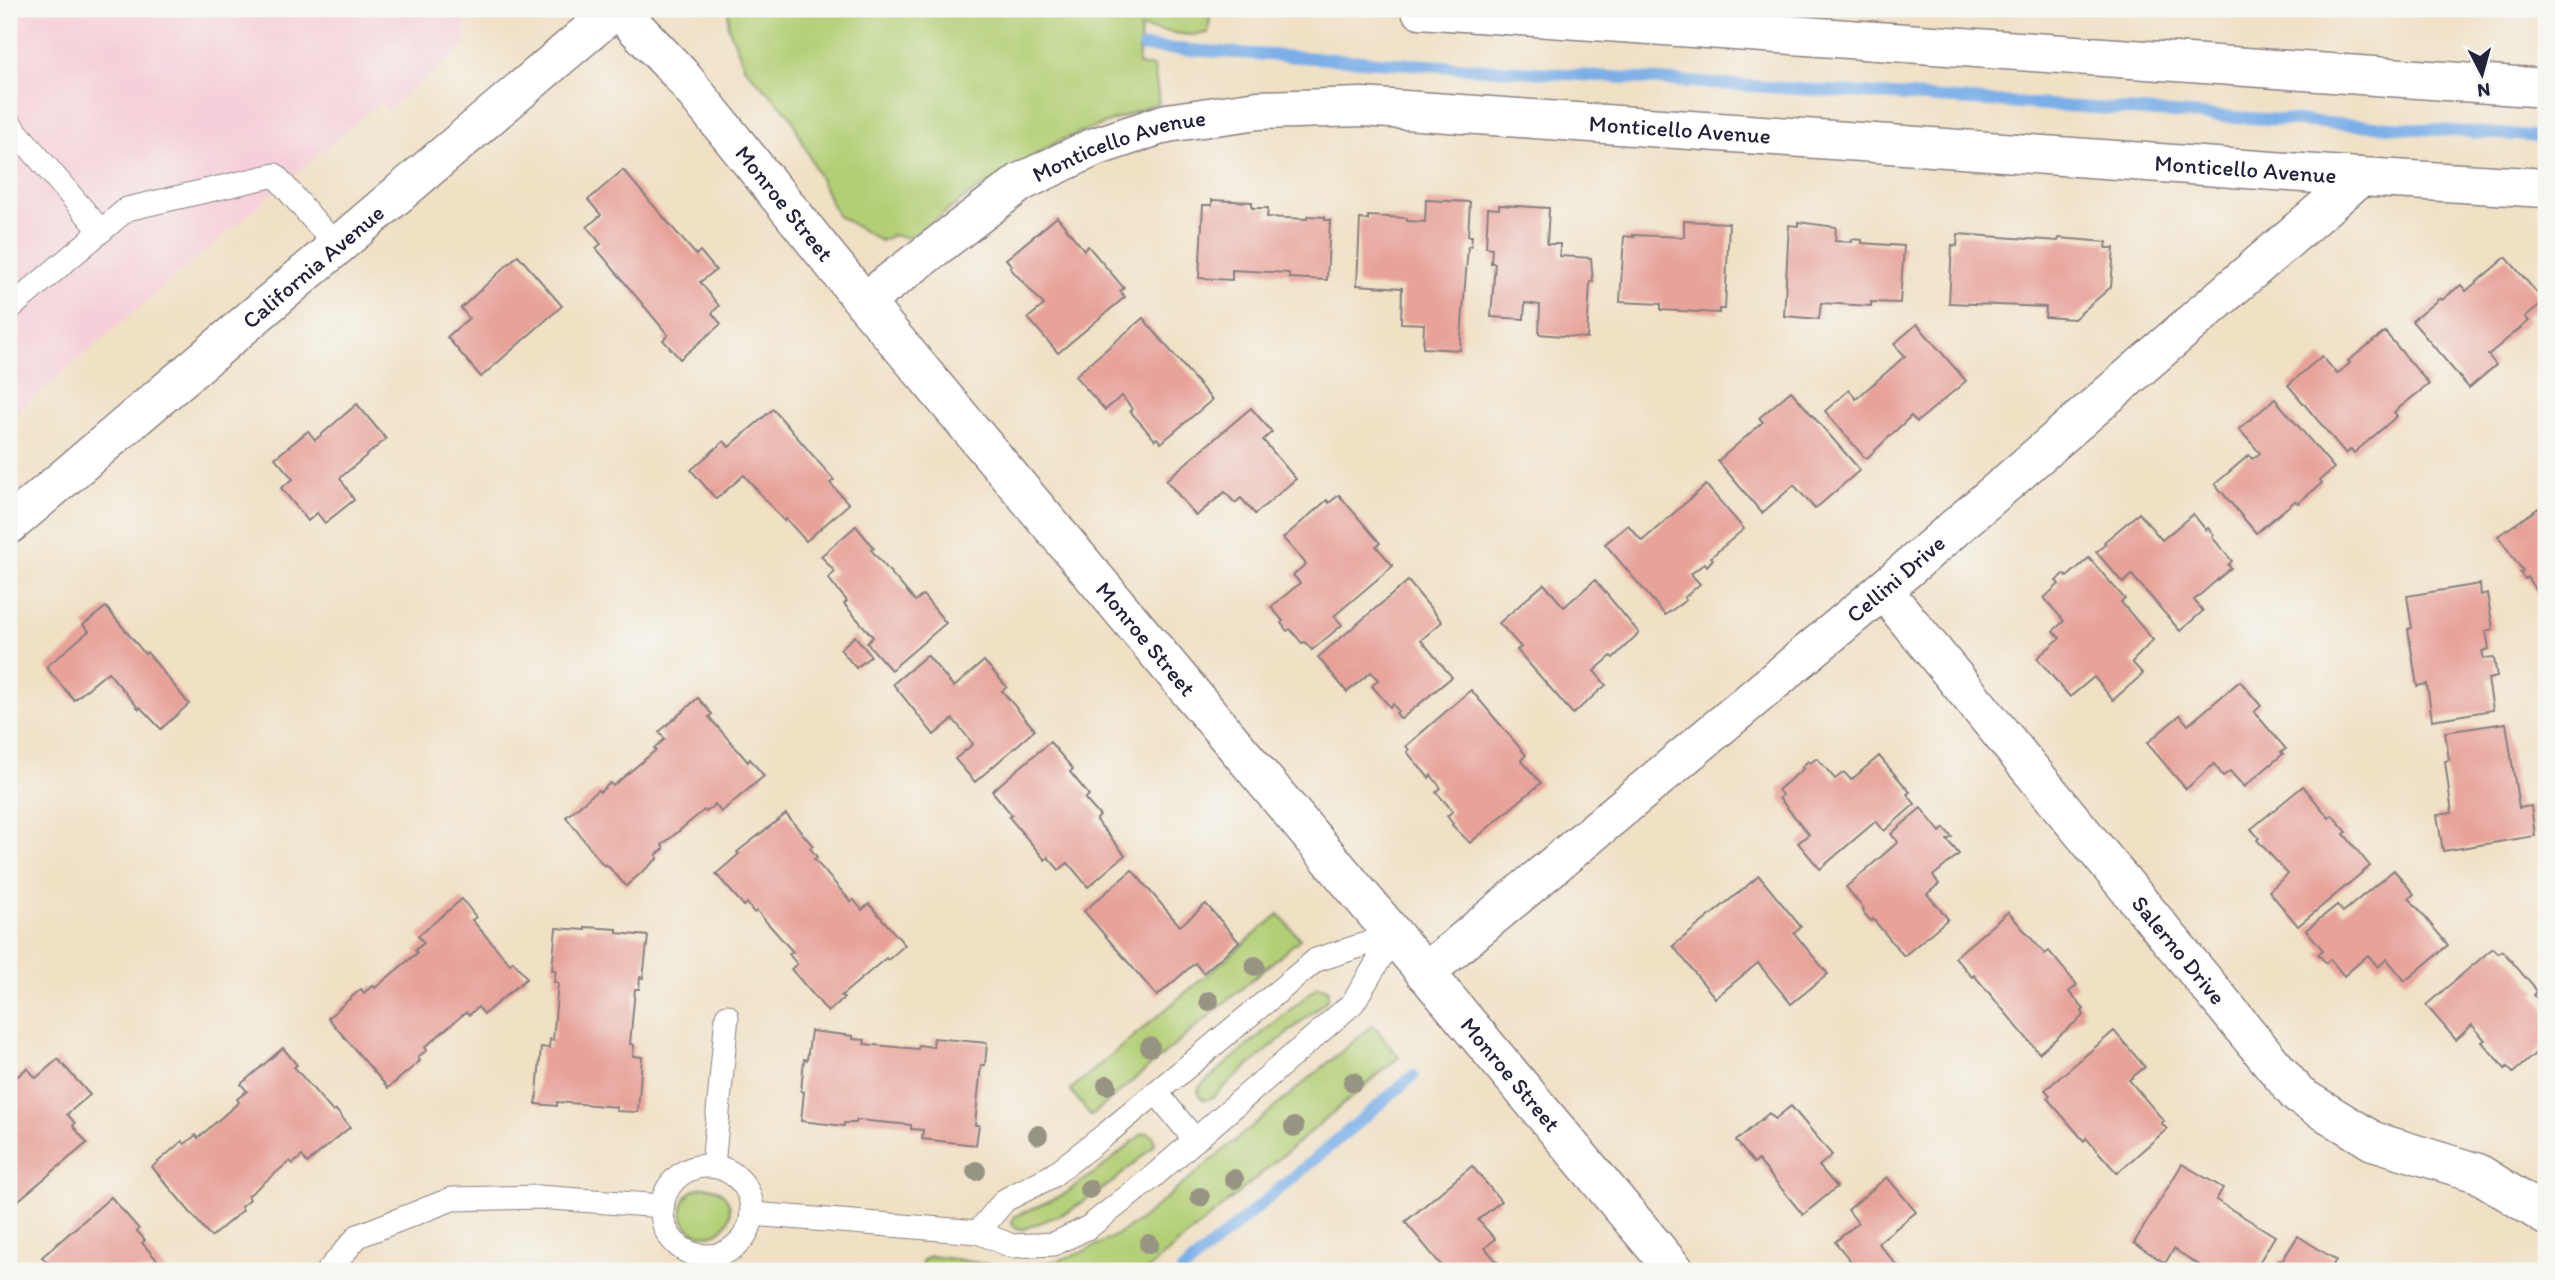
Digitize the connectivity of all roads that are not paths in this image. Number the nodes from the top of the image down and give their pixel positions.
1 (617, 9) edge
2 (1420, 9) edge
3 (2546, 88) edge
4 (9, 123) edge
5 (2360, 177) junction
6 (2546, 188) edge
7 (101, 231) junction
8 (337, 247) junction
9 (864, 302) junction
10 (9, 309) edge
11 (9, 525) edge
12 (1882, 590) junction
13 (1394, 936) junction
14 (1425, 973) junction
15 (727, 1016) dead end
16 (1156, 1092) junction
17 (1195, 1140) junction
18 (713, 1166) junction
19 (662, 1206) junction
20 (752, 1214) junction
21 (2546, 1216) edge
22 (978, 1232) junction
23 (704, 1264) edge
24 (328, 1271) edge
25 (1675, 1271) edge

1 - 8 street, California Avenue
1 - 9 street, Monroe Street
2 - 3 street
4 - 7 lane
5 - 6 street, Monticello Avenue
5 - 9 street, Monticello Avenue
5 - 12 street, Cellini Drive
7 - 8 lane
7 - 10 lane
8 - 11 street, California Avenue
9 - 13 street, Monroe Street
12 - 14 street, Cellini Drive
12 - 21 street, Salerno Drive
13 - 14 street, Monroe Street
13 - 16 lane
13 - 17 lane
14 - 25 street, Monroe Street
15 - 18 lane
16 - 17 lane
16 - 22 lane
17 - 22 lane
18 - 19 lane
18 - 20 lane
19 - 23 lane
19 - 24 lane
20 - 22 lane
20 - 23 lane

